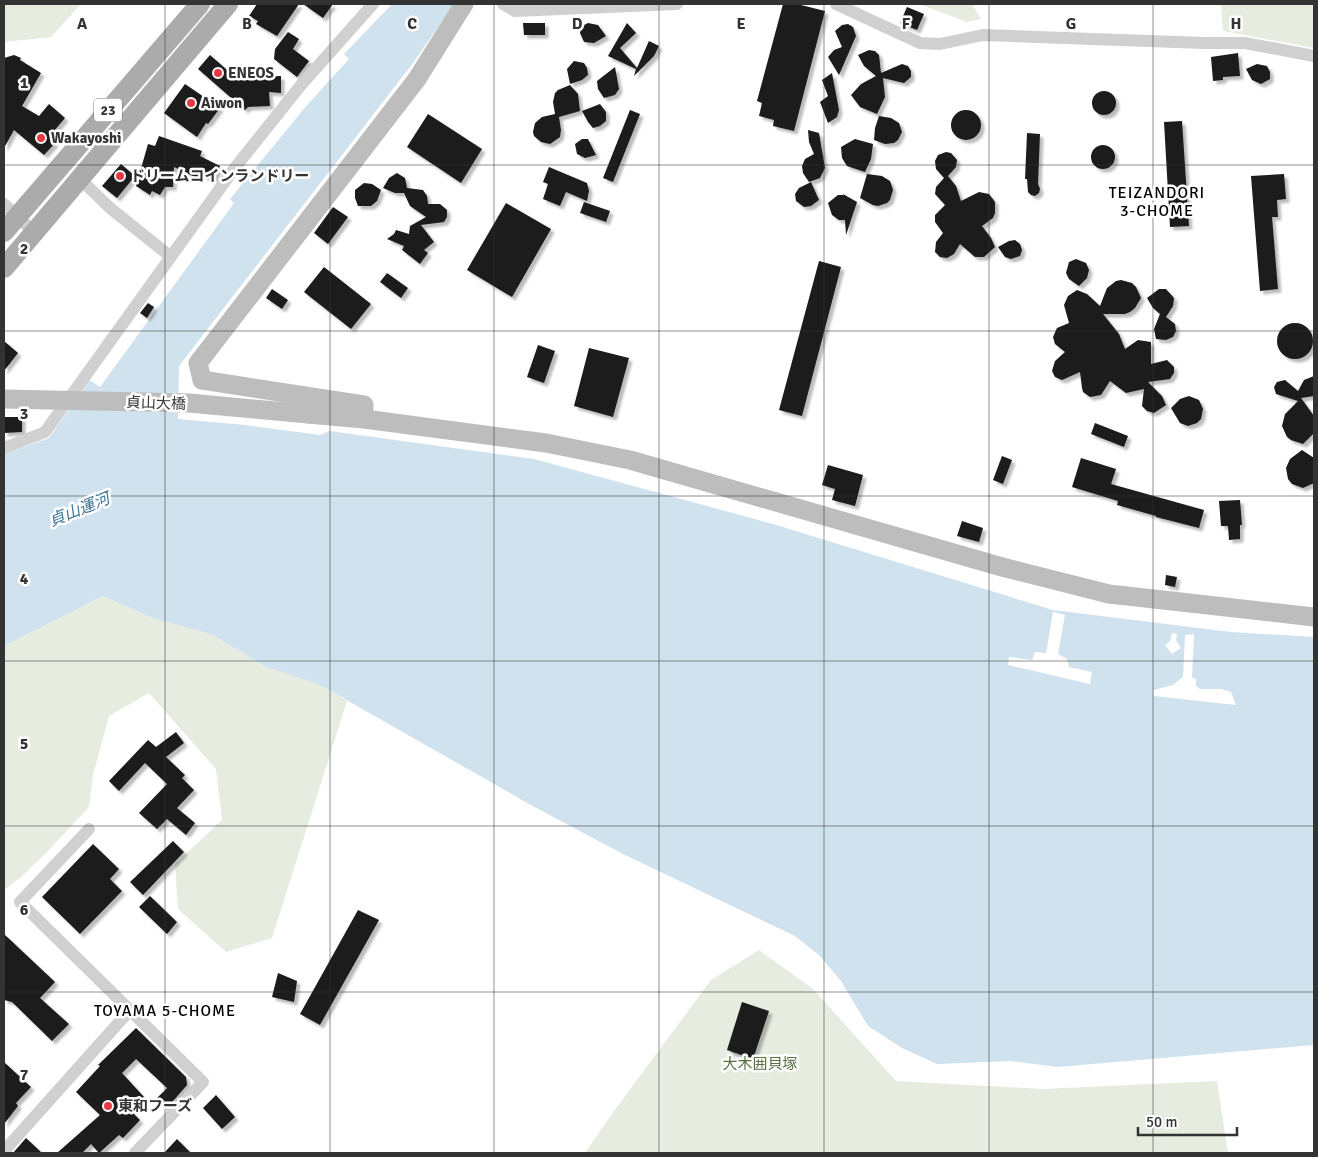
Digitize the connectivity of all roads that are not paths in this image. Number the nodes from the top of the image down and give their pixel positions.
1 (200, 4) edge
2 (228, 4) edge
3 (373, 4) edge
4 (464, 4) edge
5 (503, 4) edge
6 (677, 4) edge
7 (836, 4) edge
8 (1314, 56) edge
9 (79, 178) junction
10 (10, 211) edge
11 (4, 232) edge
12 (34, 233) junction
13 (171, 257) junction
14 (4, 268) edge
15 (4, 399) edge
16 (364, 419) junction
17 (4, 448) edge
18 (1314, 617) edge
19 (89, 829) dead end
20 (130, 1010) junction
21 (4, 1151) edge
22 (135, 1153) edge

1 - 10 main road, 23
2 - 9 main road, 23
3 - 13 street
4 - 16 street
5 - 6 street
7 - 8 street
9 - 12 main road, 23
9 - 13 street
10 - 11 main road, 23
10 - 12 street
12 - 14 main road, 23
13 - 17 street
15 - 16 street, 貞山大橋, bridge
16 - 18 street, 貞山大橋
19 - 20 street
20 - 21 street
20 - 22 street

